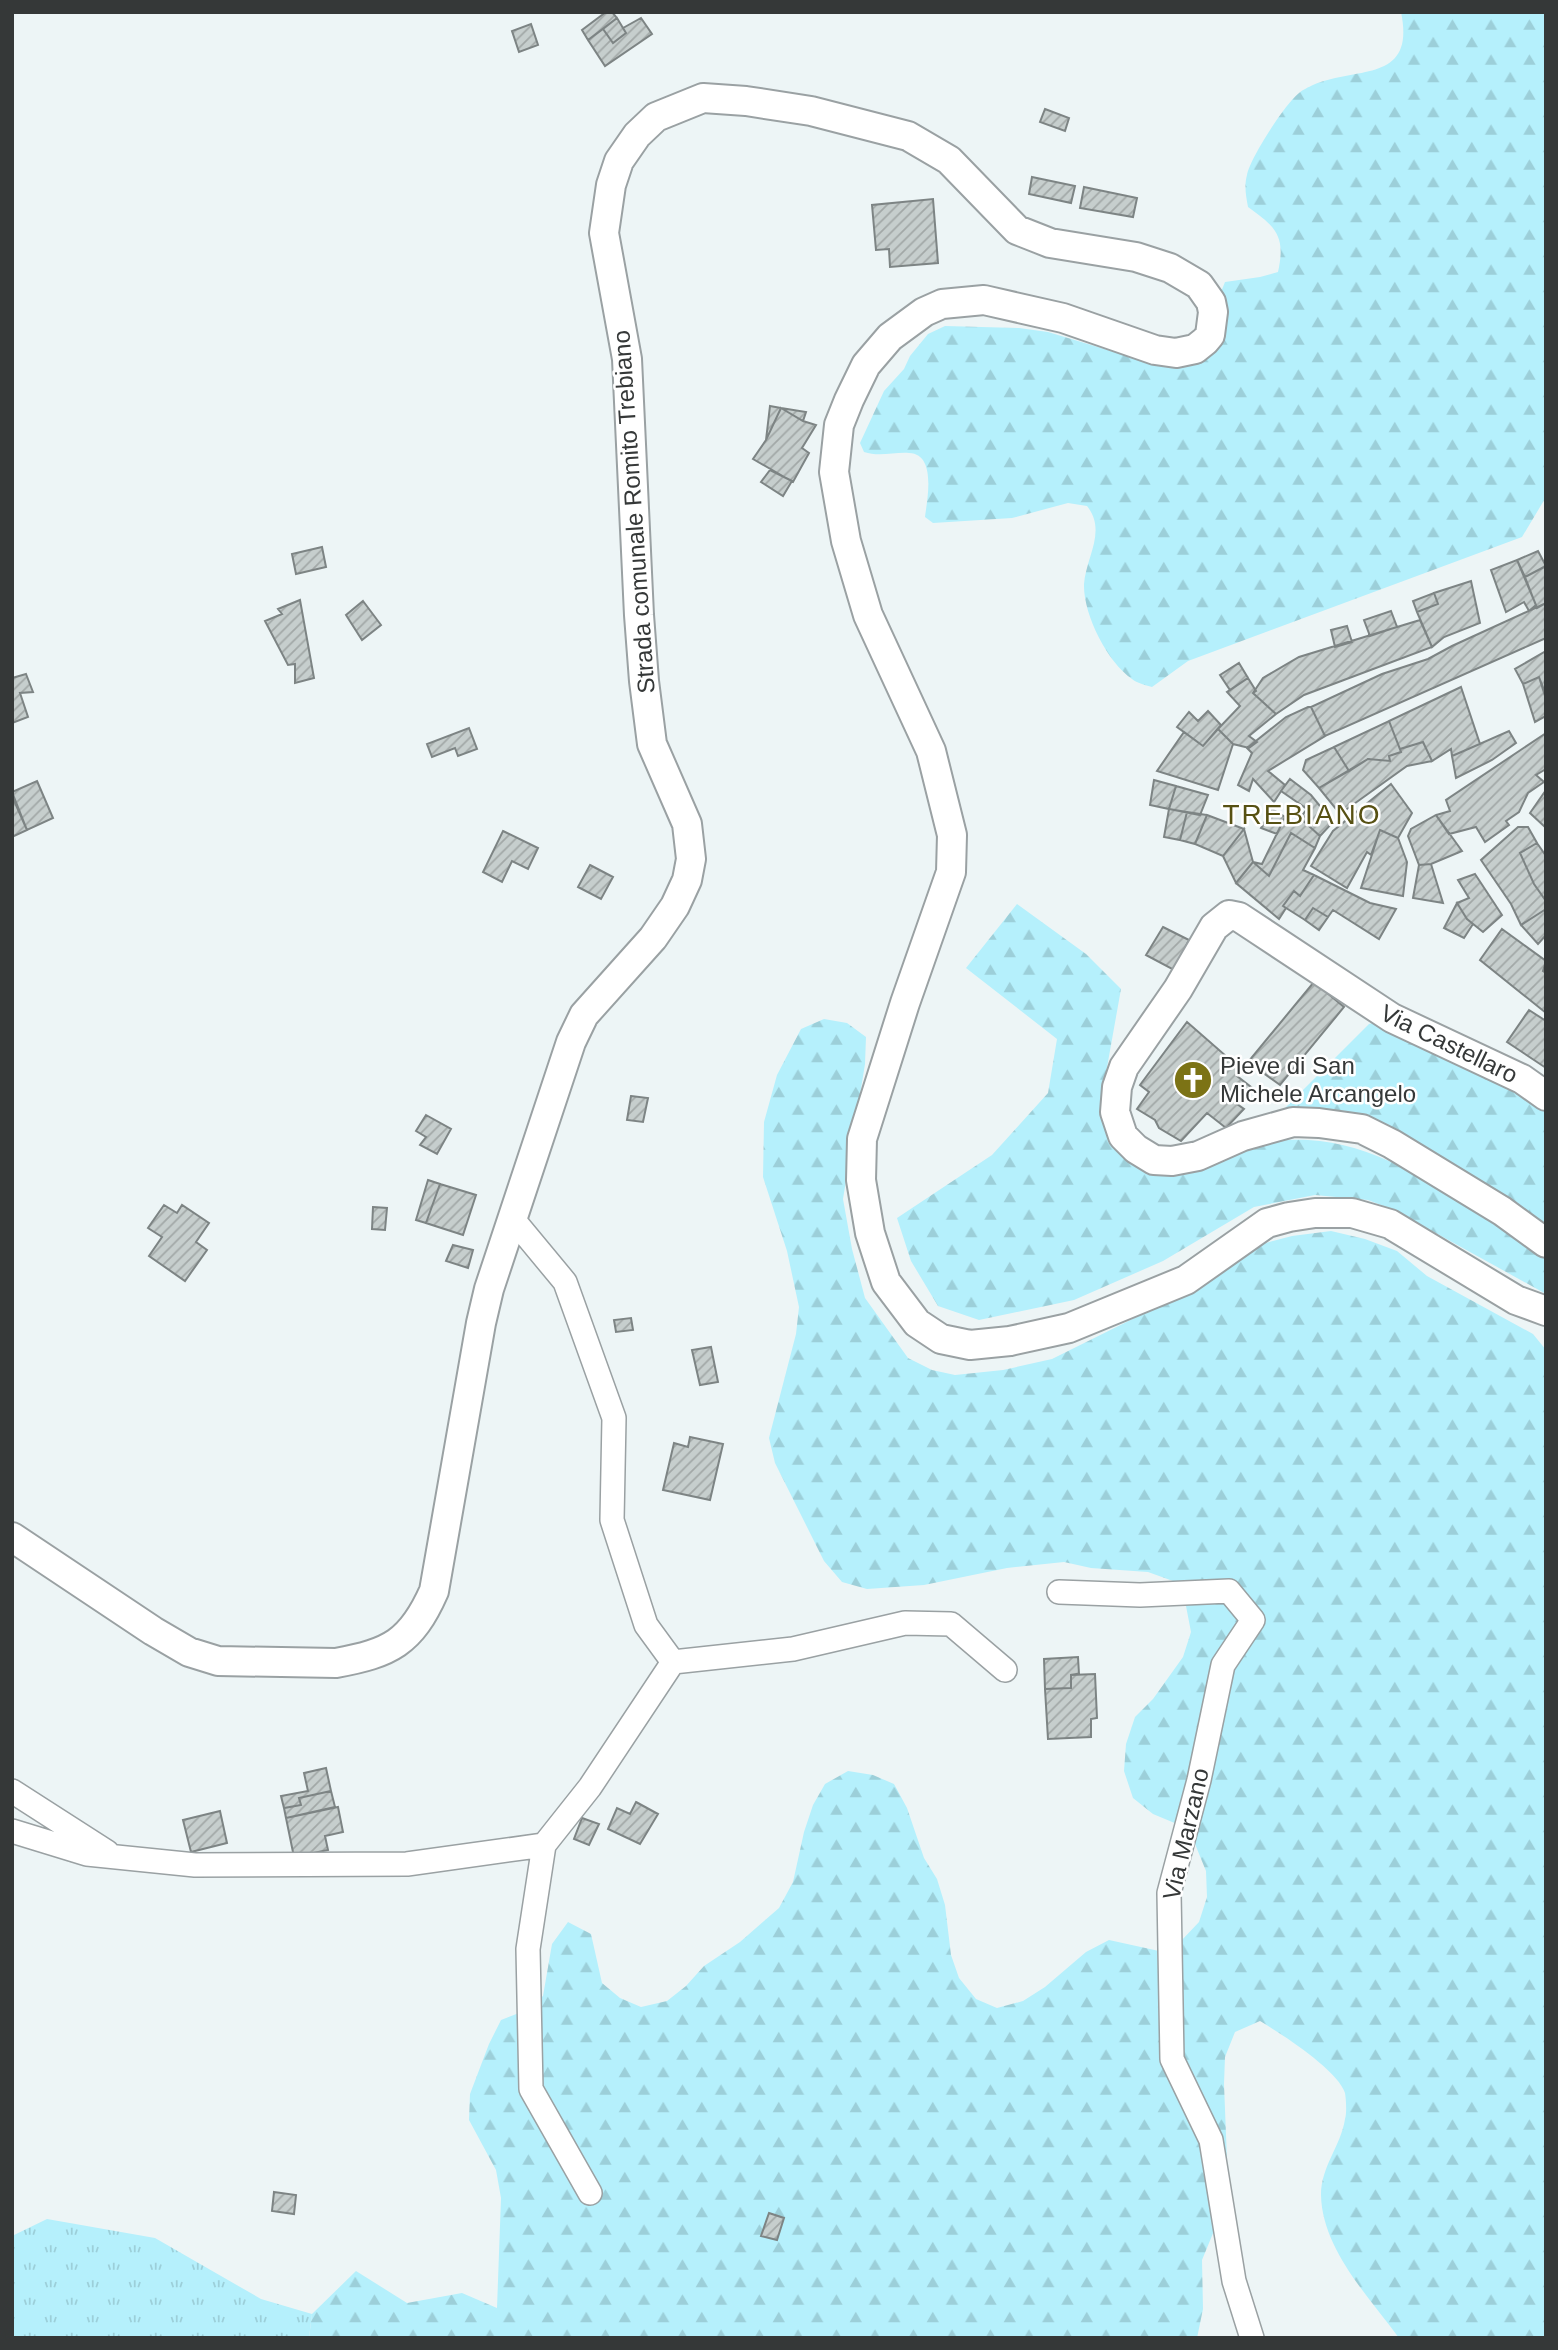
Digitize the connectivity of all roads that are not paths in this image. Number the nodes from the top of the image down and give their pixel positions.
1 (1546, 1096) edge
2 (512, 1218) junction
3 (1546, 1243) edge
4 (1546, 1311) edge
5 (12, 1537) edge
6 (1059, 1592) dead end
7 (673, 1662) junction
8 (1005, 1670) dead end
9 (12, 1791) edge
10 (12, 1831) edge
11 (544, 1845) junction
12 (116, 1857) junction
13 (590, 2193) dead end
14 (1252, 2338) edge

1 - 3 street, Via Castellaro
2 - 4 street, Strada comunale Romito Trebiano
2 - 5 street, Strada comunale Romito Trebiano
2 - 7 street
6 - 14 street, Via Marzano
7 - 8 street
7 - 11 street
9 - 12 street
10 - 12 street
11 - 12 street
11 - 13 street

